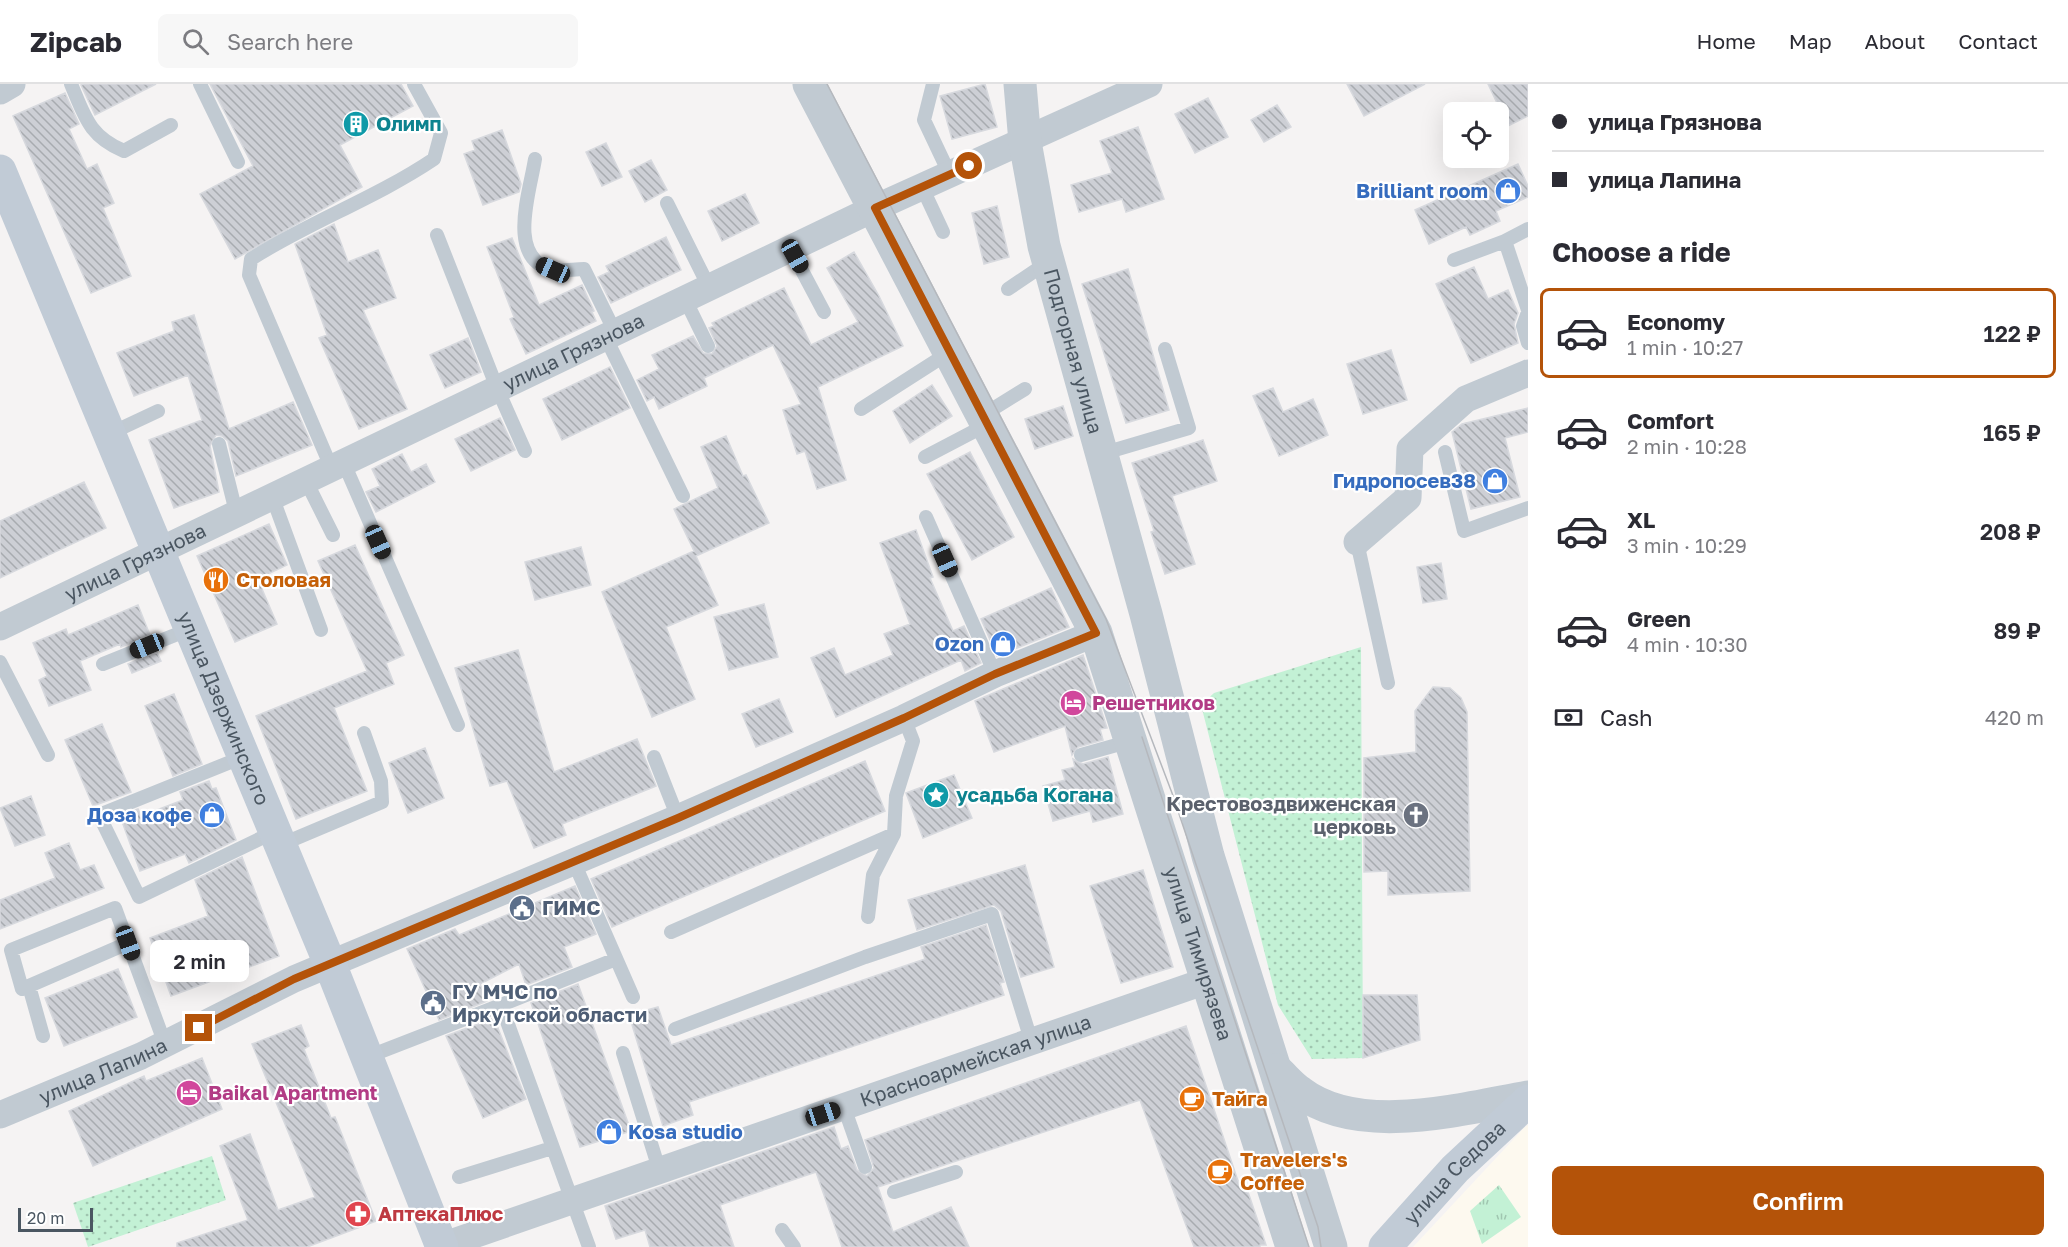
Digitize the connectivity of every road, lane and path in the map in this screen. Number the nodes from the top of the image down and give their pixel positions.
1 (12, 84) edge
2 (71, 84) edge
3 (200, 84) edge
4 (414, 84) edge
5 (809, 84) edge
6 (933, 84) edge
7 (1020, 84) edge
8 (1149, 84) edge
9 (0, 91) edge
10 (171, 125) dead end
11 (1025, 142) junction
12 (535, 159) dead end
13 (238, 162) dead end
14 (0, 171) edge
15 (950, 175) junction
16 (922, 187) junction
17 (667, 203) dead end
18 (875, 208) junction
19 (1528, 229) edge
20 (944, 232) dead end
21 (437, 235) dead end
22 (1506, 241) junction
23 (790, 248) junction
24 (1454, 260) dead end
25 (1048, 262) junction
26 (709, 287) junction
27 (1008, 289) dead end
28 (684, 299) junction
29 (1528, 311) edge
30 (824, 312) dead end
31 (610, 334) junction
32 (1528, 343) edge
33 (708, 346) dead end
34 (1165, 349) dead end
35 (950, 352) junction
36 (1528, 373) edge
37 (497, 388) junction
38 (1025, 389) dead end
39 (861, 409) dead end
40 (158, 411) dead end
41 (985, 420) junction
42 (109, 434) junction
43 (219, 444) dead end
44 (525, 451) dead end
45 (1445, 452) dead end
46 (1101, 454) junction
47 (925, 457) dead end
48 (337, 464) junction
49 (305, 479) junction
50 (272, 496) junction
51 (683, 496) dead end
52 (1528, 508) edge
53 (236, 512) junction
54 (926, 517) dead end
55 (333, 535) dead end
56 (1357, 542) joint
57 (157, 550) junction
58 (1146, 614) joint
59 (0, 627) edge
60 (190, 629) junction
61 (321, 630) dead end
62 (1096, 633) junction
63 (0, 662) edge
64 (103, 664) dead end
65 (995, 674) junction
66 (1388, 683) dead end
67 (904, 718) junction
68 (458, 725) dead end
69 (364, 733) dead end
70 (1131, 741) junction
71 (48, 755) dead end
72 (1081, 755) dead end
73 (243, 757) junction
74 (654, 757) dead end
75 (678, 818) junction
76 (894, 834) junction
77 (277, 838) junction
78 (573, 860) junction
79 (868, 917) dead end
80 (671, 932) dead end
81 (128, 943) junction
82 (616, 959) junction
83 (330, 964) junction
84 (1206, 981) junction
85 (29, 987) junction
86 (633, 998) dead end
87 (501, 1005) junction
88 (675, 1029) dead end
89 (43, 1035) dead end
90 (1031, 1040) junction
91 (165, 1044) junction
92 (623, 1053) dead end
93 (367, 1057) junction
94 (1276, 1070) junction
95 (1528, 1099) edge
96 (844, 1107) junction
97 (0, 1115) edge
98 (552, 1148) junction
99 (865, 1167) dead end
100 (659, 1169) junction
101 (956, 1172) dead end
102 (459, 1177) dead end
103 (894, 1192) dead end
104 (571, 1199) junction
105 (782, 1230) dead end
106 (440, 1247) edge
107 (589, 1247) edge
108 (794, 1247) edge
109 (1292, 1247) edge
110 (1331, 1247) edge
111 (1385, 1247) edge

1 - 9 street
2 - 10 lane
3 - 13 lane
4 - 48 lane
5 - 18 street, улица Тимирязева
6 - 15 lane
7 - 11 street, Подгорная улица
8 - 11 street, улица Грязнова
11 - 15 street, улица Грязнова
11 - 25 street, Подгорная улица
12 - 31 lane
14 - 42 main road, улица Дзержинского
15 - 16 street, улица Грязнова
16 - 18 street, улица Грязнова
16 - 20 lane
17 - 26 lane
18 - 23 street, улица Грязнова
18 - 35 street, улица Тимирязева
19 - 22 lane
21 - 37 lane
22 - 24 lane
22 - 29 lane
23 - 26 street, улица Грязнова
23 - 30 lane
25 - 27 lane
25 - 46 street, Подгорная улица
26 - 28 street, улица Грязнова
28 - 31 street, улица Грязнова
28 - 33 lane
29 - 32 lane
31 - 37 street, улица Грязнова
31 - 51 lane
34 - 46 lane
35 - 39 lane
35 - 41 street, улица Тимирязева
36 - 56 street
37 - 44 lane
37 - 48 street, улица Грязнова
38 - 41 lane
40 - 42 lane
41 - 47 lane
41 - 62 street, улица Тимирязева
42 - 57 main road, улица Дзержинского
43 - 53 lane
45 - 52 lane
46 - 58 street, Подгорная улица
48 - 49 street, улица Грязнова
48 - 68 lane
49 - 50 street, улица Грязнова
49 - 55 lane
50 - 53 street, улица Грязнова
50 - 61 lane
53 - 57 street, улица Грязнова
54 - 65 lane
56 - 66 lane
57 - 59 street, улица Грязнова
57 - 60 main road, улица Дзержинского
58 - 94 street, улица Тимирязева
60 - 64 lane
60 - 73 main road, улица Дзержинского
62 - 65 street, улица Лапина
62 - 70 street, улица Тимирязева
63 - 71 lane
65 - 67 street, улица Лапина
67 - 75 street, улица Лапина
67 - 76 lane
69 - 77 lane
70 - 72 lane
70 - 84 street, улица Тимирязева
73 - 77 main road, улица Дзержинского
73 - 77 lane
74 - 75 lane
75 - 78 street, улица Лапина
76 - 79 lane
76 - 80 lane
77 - 83 main road, улица Дзержинского
78 - 82 lane
78 - 83 street, улица Лапина
81 - 85 lane
81 - 85 lane
81 - 91 lane
82 - 86 lane
82 - 87 lane
83 - 91 street, улица Лапина
83 - 93 main road, улица Дзержинского
84 - 90 street, Красноармейская улица
84 - 109 street, улица Тимирязева
85 - 89 lane
87 - 93 lane
87 - 98 lane
88 - 90 lane
90 - 96 street, Красноармейская улица
91 - 97 street, улица Лапина
92 - 100 lane
93 - 106 main road, улица Дзержинского
94 - 95 street
94 - 110 street, улица Тимирязева
95 - 111 main road, улица Седова
96 - 99 lane
96 - 100 street, Красноармейская улица
98 - 102 lane
98 - 104 lane
100 - 104 street, Красноармейская улица
101 - 103 lane
104 - 106 street, Красноармейская улица
104 - 107 lane
105 - 108 lane

